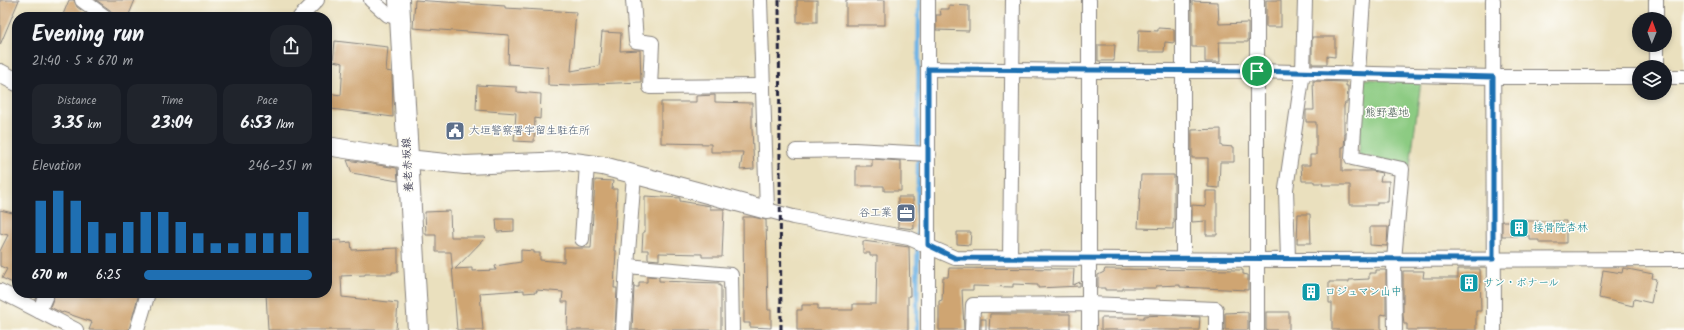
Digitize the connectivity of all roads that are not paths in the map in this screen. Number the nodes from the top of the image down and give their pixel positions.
1 (82, 0) edge
2 (317, 0) edge
3 (371, 0) edge
4 (633, 0) edge
5 (760, 0) edge
6 (928, 0) edge
7 (1012, 0) edge
8 (1089, 0) edge
9 (1183, 0) edge
10 (1257, 0) edge
11 (1305, 0) edge
12 (1363, 0) edge
13 (1493, 0) edge
14 (1656, 0) edge
15 (400, 9) edge
16 (98, 12) edge
17 (305, 12) edge
18 (1656, 12) edge
19 (928, 69) junction
20 (1012, 70) junction
21 (1183, 70) junction
22 (1089, 71) junction
23 (1257, 71) junction
24 (1304, 72) junction
25 (0, 73) edge
26 (1358, 74) junction
27 (1493, 77) junction
28 (1632, 77) edge
29 (1672, 77) edge
30 (1684, 78) edge
31 (12, 79) edge
32 (763, 86) junction
33 (332, 147) edge
34 (796, 151) dead end
35 (927, 154) junction
36 (407, 159) junction
37 (587, 164) junction
38 (634, 175) junction
39 (767, 210) junction
40 (582, 239) dead end
41 (927, 245) junction
42 (1010, 258) junction
43 (1090, 258) junction
44 (1493, 259) junction
45 (1684, 259) edge
46 (1183, 260) junction
47 (1257, 260) junction
48 (1288, 260) junction
49 (1394, 260) junction
50 (627, 266) junction
51 (0, 291) edge
52 (12, 297) edge
53 (14, 298) edge
54 (45, 298) edge
55 (147, 298) edge
56 (1090, 304) junction
57 (39, 311) junction
58 (76, 330) edge
59 (137, 330) edge
60 (418, 330) edge
61 (623, 330) edge
62 (732, 330) edge
63 (928, 330) edge
64 (972, 330) edge
65 (1089, 330) edge
66 (1216, 330) edge
67 (1257, 330) edge
68 (1395, 330) edge
69 (1494, 330) edge

1 - 16 street
2 - 17 street
3 - 15 street
4 - 32 street
5 - 32 street
6 - 19 street
7 - 20 street
8 - 22 street
9 - 21 street
10 - 23 street
11 - 24 street
12 - 26 street
13 - 27 street
14 - 18 street
15 - 36 main road, 養老赤坂線
19 - 20 street
19 - 35 street
20 - 22 street
20 - 42 street
21 - 22 street
21 - 23 street
21 - 46 street
22 - 43 street
23 - 24 street
23 - 47 street
24 - 26 street
24 - 48 street
25 - 31 street
26 - 27 street
26 - 49 street
27 - 28 street
27 - 44 street
29 - 30 street
32 - 39 street
33 - 36 street
34 - 35 street
35 - 41 street
36 - 37 street
36 - 60 main road, 養老赤坂線
37 - 38 street
37 - 40 street
38 - 39 street
38 - 50 street
39 - 41 street
41 - 42 street
41 - 63 street
42 - 43 street
43 - 46 street
43 - 56 street
44 - 45 street
44 - 49 street
44 - 69 street
46 - 47 street
47 - 48 street
47 - 67 street
48 - 49 street
49 - 68 street
50 - 61 street
50 - 62 street
51 - 52 street
53 - 57 street
54 - 57 street
55 - 59 street
56 - 64 street
56 - 65 street
56 - 66 street
57 - 58 street

